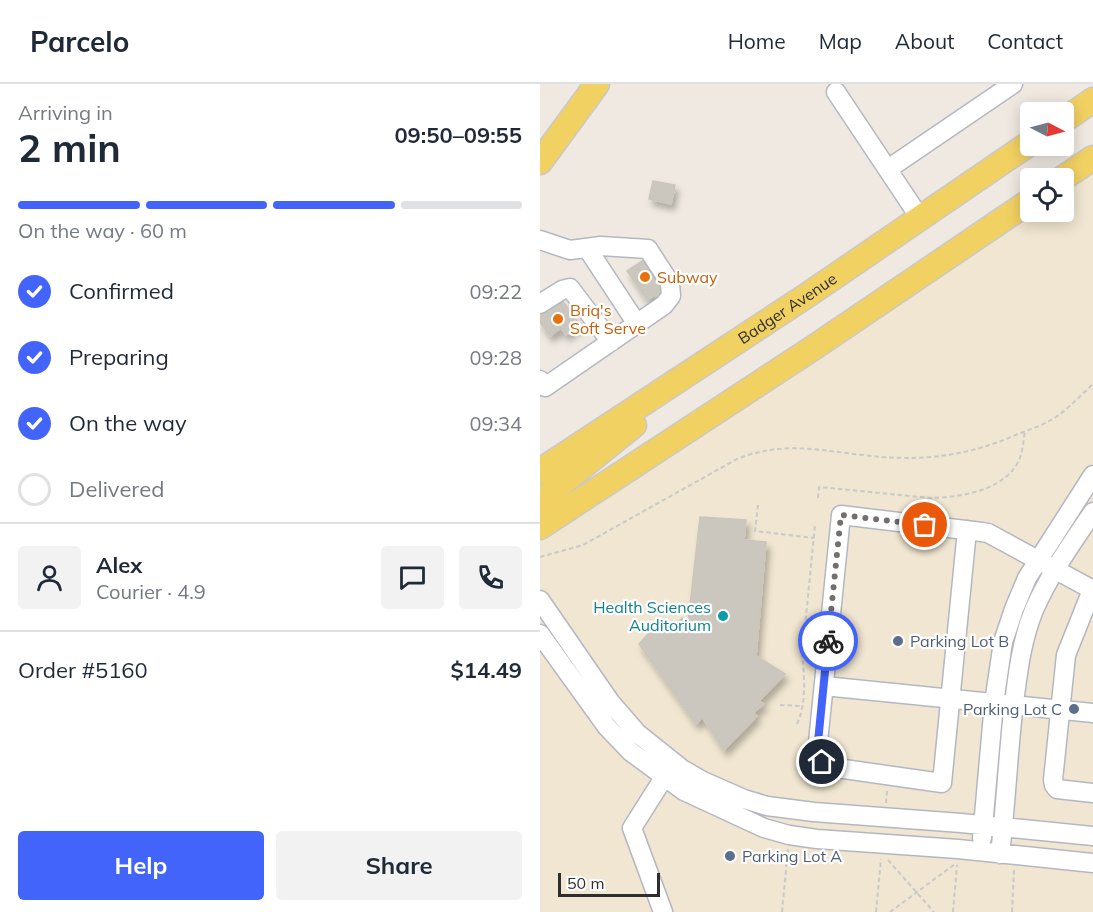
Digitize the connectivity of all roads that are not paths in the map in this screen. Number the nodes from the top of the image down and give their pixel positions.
1 (597, 84) edge
2 (1013, 84) edge
3 (836, 92) dead end
4 (1093, 100) edge
5 (1074, 113) edge
6 (1020, 150) edge
7 (1093, 158) edge
8 (540, 162) edge
9 (888, 169) junction
10 (1074, 171) edge
11 (1020, 208) edge
12 (920, 218) junction
13 (542, 246) edge
14 (587, 249) junction
15 (540, 304) edge
16 (637, 324) junction
17 (611, 342) junction
18 (685, 375) junction
19 (540, 380) edge
20 (586, 441) junction
21 (540, 452) edge
22 (540, 471) edge
23 (1093, 475) edge
24 (540, 501) edge
25 (1093, 512) edge
26 (540, 527) edge
27 (967, 530) junction
28 (1039, 559) junction
29 (1056, 569) junction
30 (1092, 590) edge
31 (540, 600) edge
32 (540, 634) edge
33 (824, 686) junction
34 (950, 699) junction
35 (994, 703) junction
36 (1014, 705) junction
37 (1060, 710) junction
38 (1093, 713) edge
39 (669, 771) junction
40 (1093, 793) edge
41 (983, 825) junction
42 (1003, 827) junction
43 (1093, 836) edge
44 (981, 852) junction
45 (1000, 854) junction
46 (1093, 863) edge
47 (663, 912) edge

1 - 8 main road
2 - 9 street
3 - 9 street
4 - 5 main road
6 - 12 main road, Badger Avenue
7 - 10 main road
9 - 12 street
11 - 26 main road
12 - 18 main road, Badger Avenue
13 - 14 street
14 - 16 street
14 - 16 street
15 - 17 street
16 - 17 street
17 - 19 street
18 - 20 main road, Badger Avenue
18 - 24 main road
20 - 21 main road
20 - 22 main road, Badger Avenue
23 - 28 street
25 - 29 street
27 - 28 street
27 - 33 street
27 - 34 street
28 - 29 street
28 - 35 street
29 - 30 street
29 - 36 street
30 - 37 street
31 - 39 street
32 - 39 street
33 - 34 street
33 - 34 street
34 - 35 street
35 - 36 street
35 - 41 street
36 - 37 street
36 - 42 street
37 - 38 street
37 - 40 street
39 - 41 street
39 - 44 street
39 - 47 street
41 - 42 street
41 - 44 street
42 - 43 street
42 - 45 street
44 - 45 street
45 - 46 street

